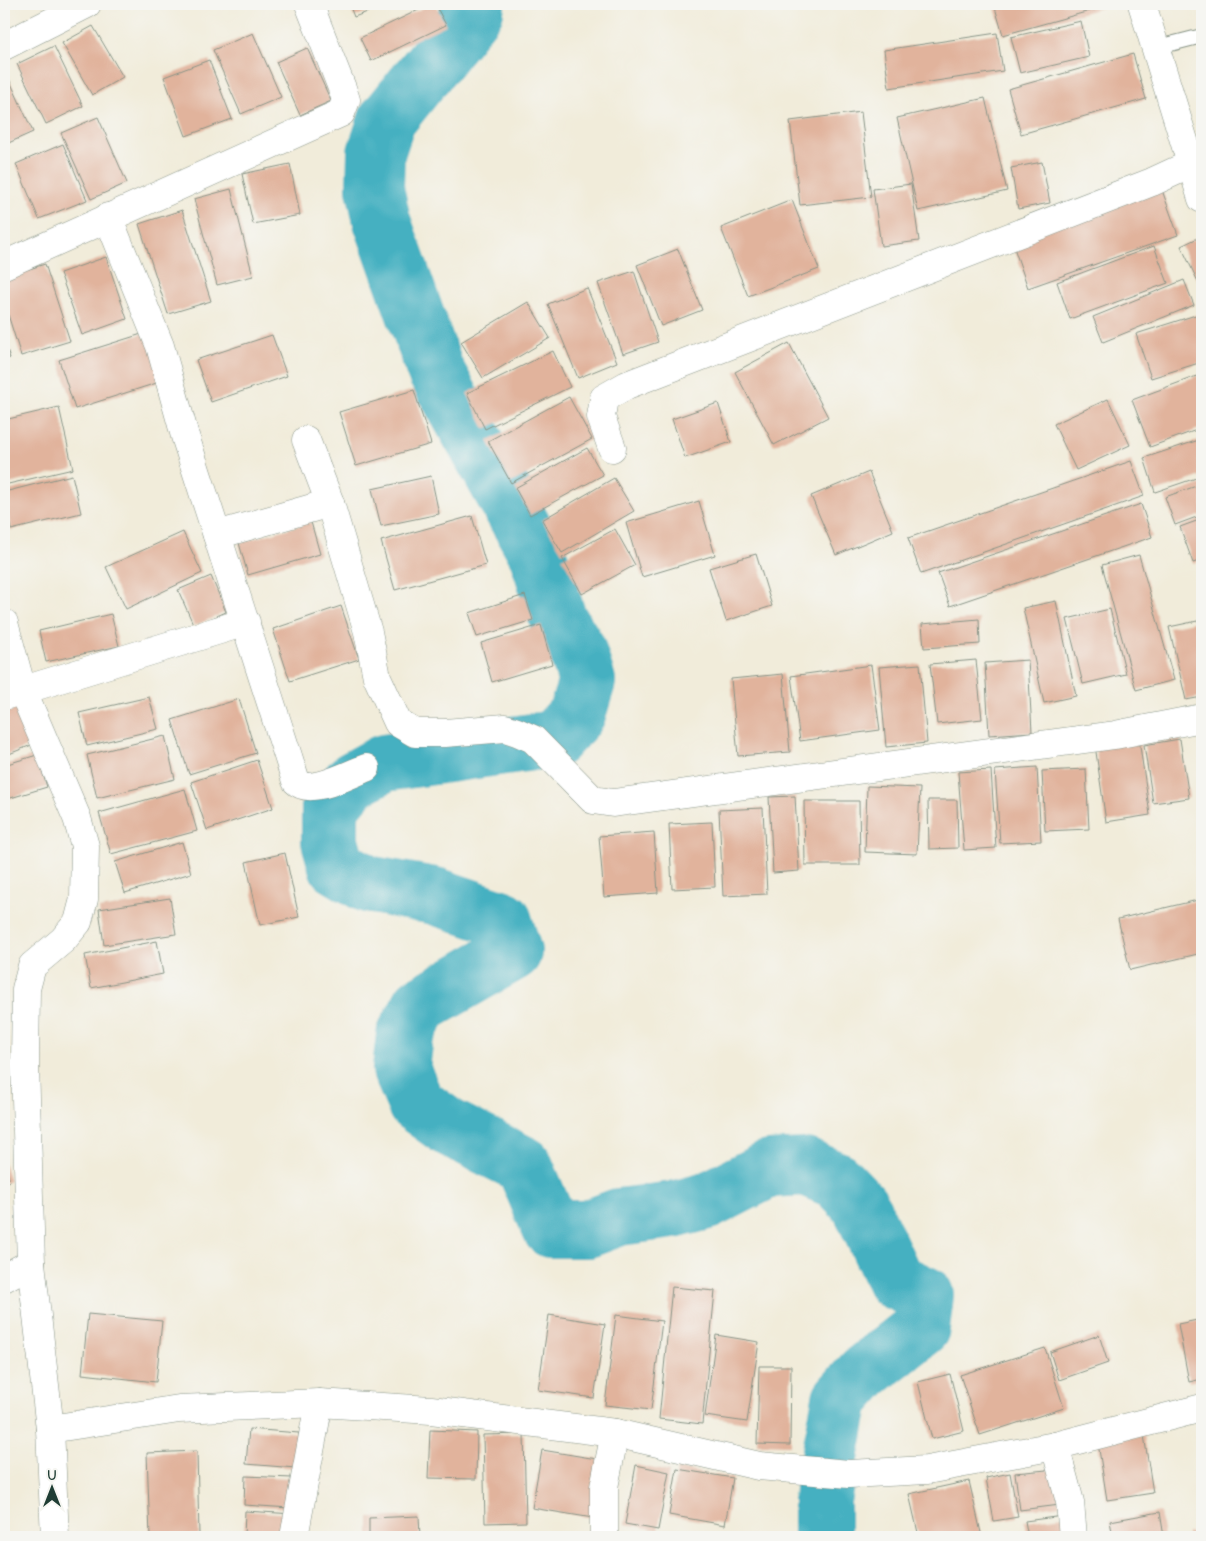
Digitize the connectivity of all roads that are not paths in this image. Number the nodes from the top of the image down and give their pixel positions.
1 (87, 4) edge
2 (309, 4) edge
3 (1142, 4) edge
4 (1202, 36) edge
5 (4, 46) edge
6 (1156, 48) junction
7 (1191, 164) junction
8 (1202, 199) edge
9 (108, 217) junction
10 (4, 265) edge
11 (306, 440) dead end
12 (612, 448) dead end
13 (330, 503) junction
14 (217, 535) junction
15 (246, 622) junction
16 (4, 623) edge
17 (13, 693) edge
18 (1202, 718) edge
19 (366, 768) dead end
20 (31, 1262) junction
21 (4, 1278) edge
22 (319, 1403) junction
23 (1202, 1408) edge
24 (50, 1428) junction
25 (615, 1433) junction
26 (1055, 1446) junction
27 (55, 1537) edge
28 (294, 1537) edge
29 (604, 1537) edge
30 (1073, 1537) edge

1 - 5 main road
2 - 9 main road
3 - 6 main road
4 - 6 lane
6 - 7 main road
7 - 8 main road
7 - 12 main road
9 - 10 main road
9 - 14 main road
11 - 13 main road
13 - 14 main road
13 - 18 main road
14 - 15 main road
15 - 17 main road
15 - 19 main road
16 - 17 main road
17 - 20 main road
20 - 21 main road
20 - 24 main road
22 - 24 main road
22 - 25 main road
22 - 28 main road
23 - 26 main road
24 - 27 main road
25 - 26 main road
25 - 29 main road
26 - 30 main road

